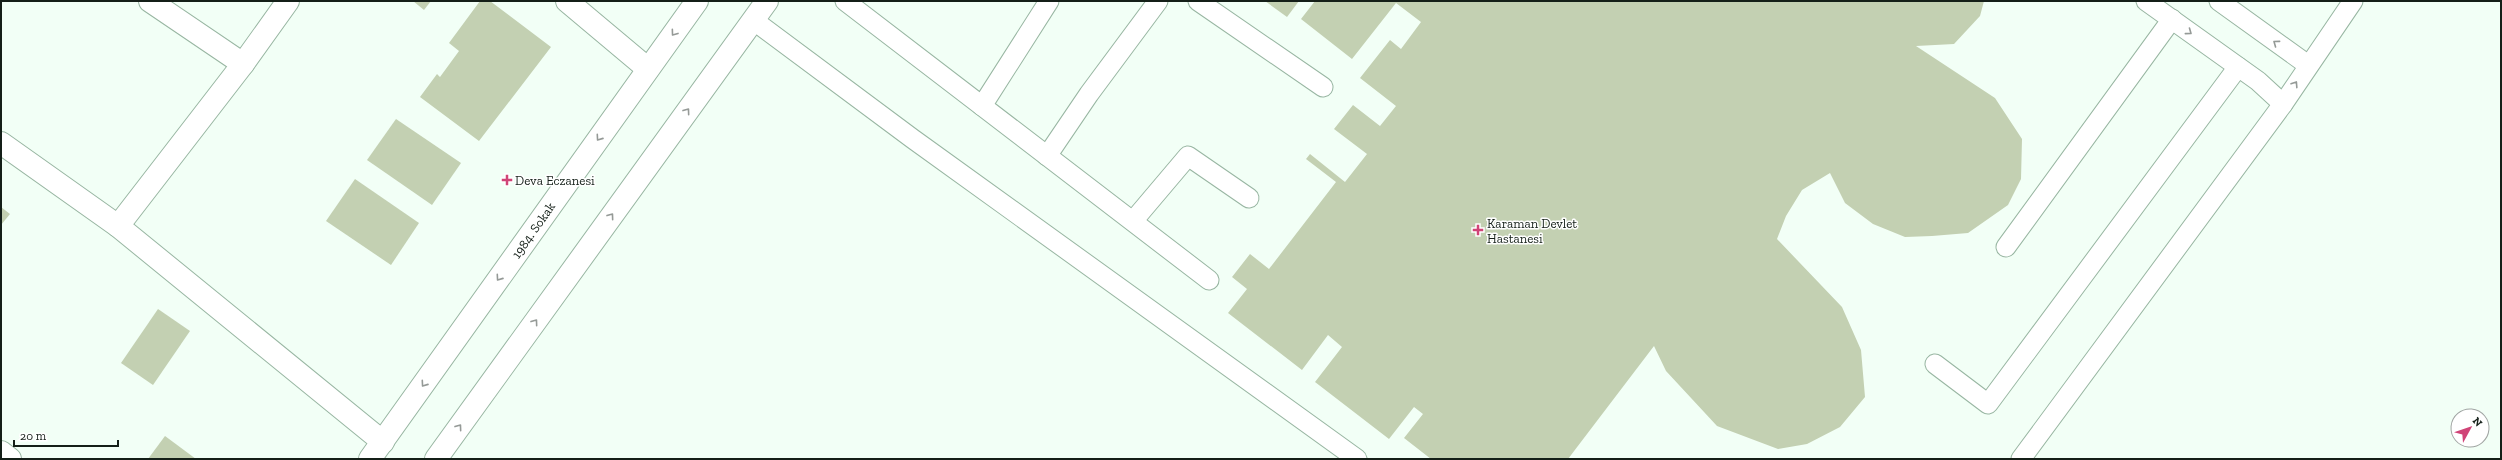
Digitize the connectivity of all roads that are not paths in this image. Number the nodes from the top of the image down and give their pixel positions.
1 (150, 1) edge
2 (288, 1) edge
3 (567, 1) edge
4 (697, 1) edge
5 (767, 1) edge
6 (845, 1) edge
7 (1049, 1) edge
8 (1158, 1) edge
9 (1198, 1) edge
10 (2146, 1) edge
11 (2219, 1) edge
12 (2353, 1) edge
13 (753, 20) junction
14 (2172, 20) junction
15 (243, 64) junction
16 (2308, 65) junction
17 (2238, 67) junction
18 (648, 69) junction
19 (1323, 87) dead end
20 (2283, 104) junction
21 (982, 106) junction
22 (1, 143) edge
23 (1047, 156) junction
24 (1249, 198) dead end
25 (1133, 222) junction
26 (118, 226) junction
27 (2006, 247) dead end
28 (1209, 280) dead end
29 (1935, 364) dead end
30 (376, 450) edge
31 (1, 452) edge
32 (10, 459) edge
33 (436, 459) edge
34 (1357, 459) edge
35 (2022, 459) edge

1 - 15 main road
2 - 15 main road
3 - 18 main road
4 -> 18 main road, 1984. Sokak
5 - 13 main road
6 - 21 lane
7 - 21 lane
8 - 23 lane
9 - 19 lane
10 - 14 lane
16 -> 11 lane
12 - 16 lane
33 -> 13 main road
13 - 34 lane
14 -> 17 lane
14 - 27 lane
15 - 26 main road
20 -> 16 lane
17 - 20 lane
17 - 29 lane
18 -> 30 main road, 1984. Sokak
20 - 35 lane
21 - 23 lane
22 - 26 main road
23 - 25 lane
24 - 25 lane
25 - 28 lane
26 - 30 main road
31 - 32 main road

